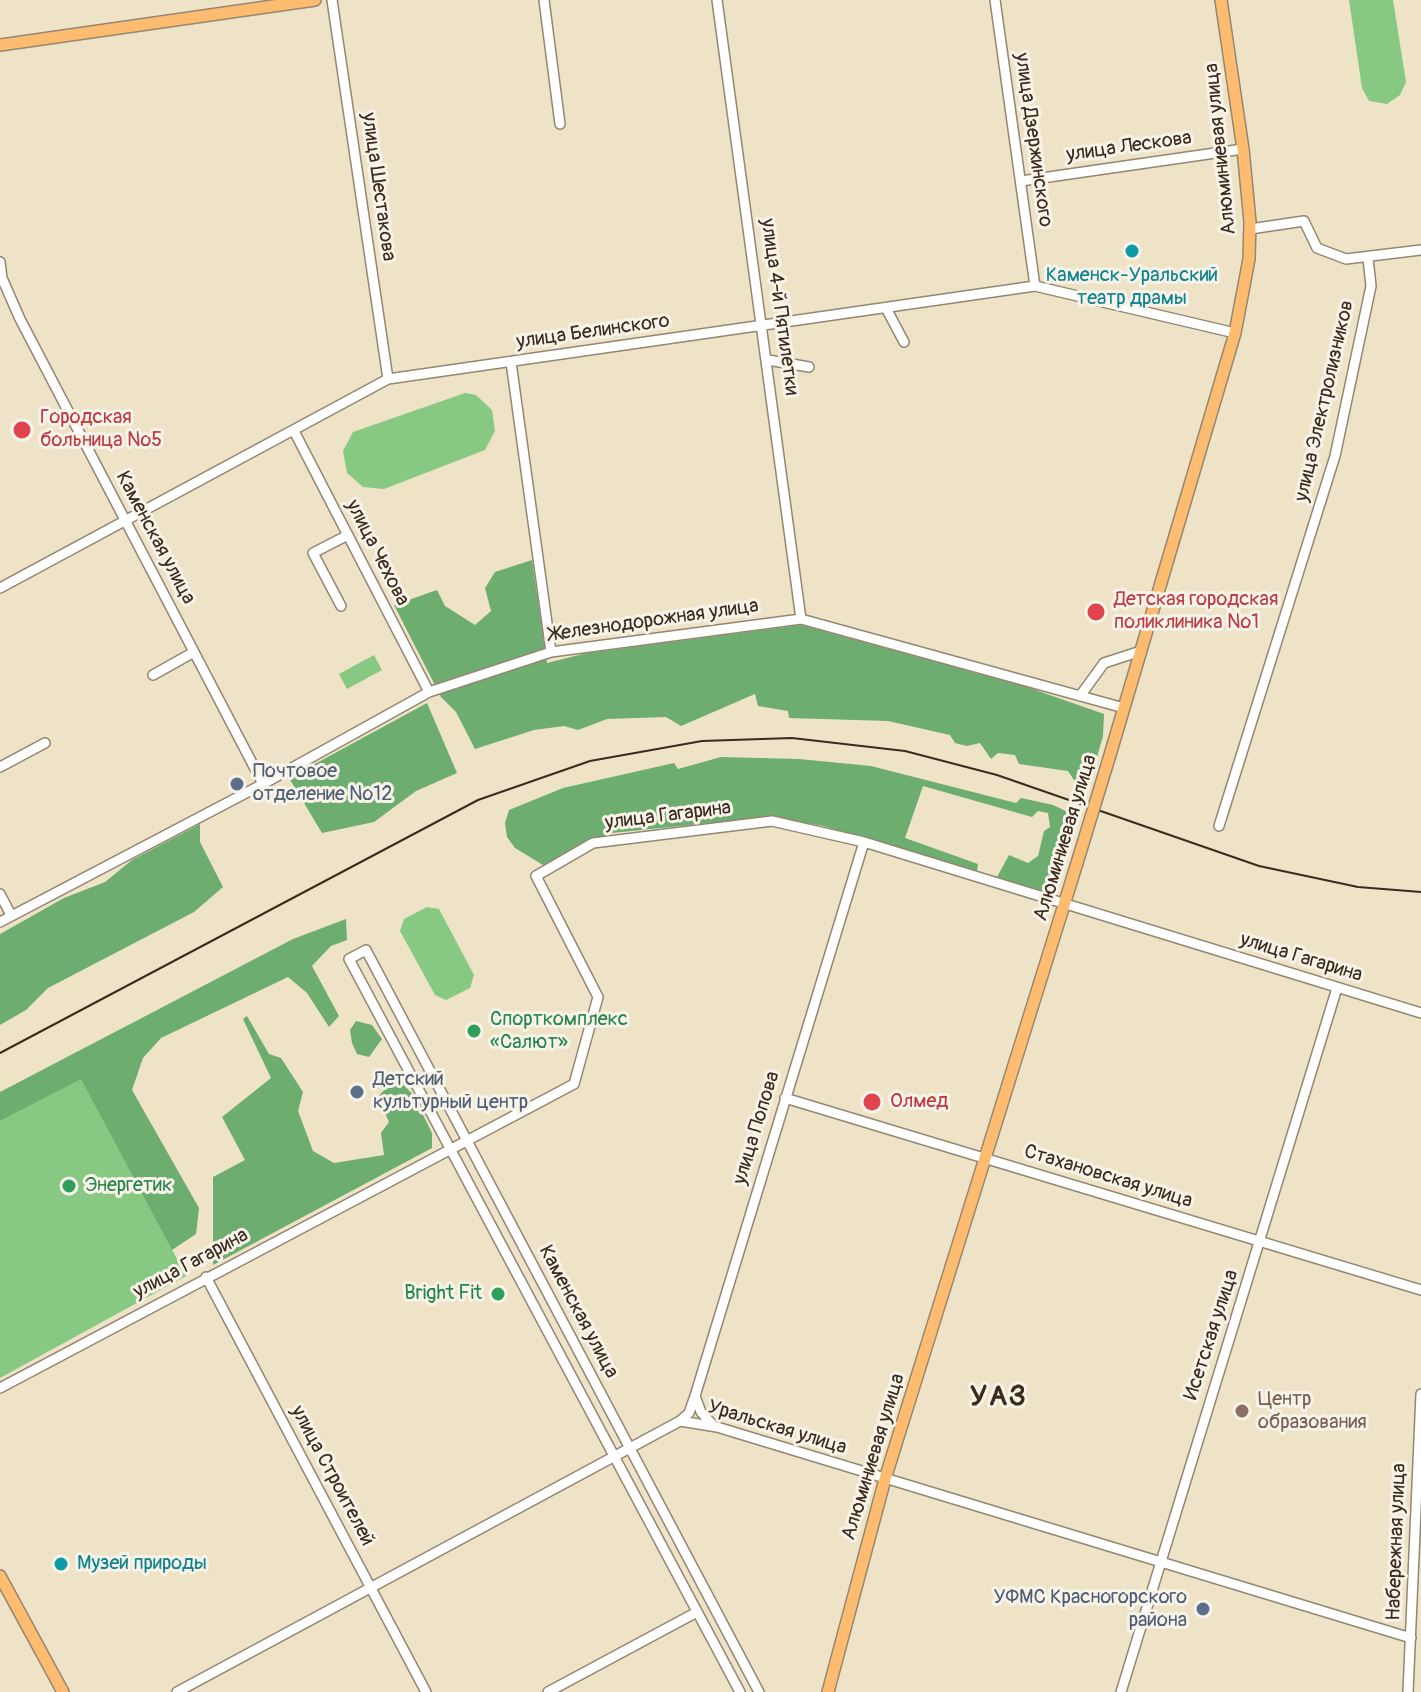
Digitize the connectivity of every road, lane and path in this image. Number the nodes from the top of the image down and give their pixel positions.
1 (315, 0) edge
2 (332, 0) edge
3 (544, 0) edge
4 (717, 0) edge
5 (995, 0) edge
6 (1221, 0) edge
7 (0, 45) edge
8 (560, 124) dead end
9 (1243, 149) junction
10 (1021, 181) junction
11 (1250, 229) junction
12 (1421, 250) edge
13 (1368, 258) junction
14 (0, 262) edge
15 (1035, 286) junction
16 (886, 308) junction
17 (764, 326) junction
18 (1235, 333) junction
19 (904, 342) dead end
20 (768, 360) junction
21 (511, 362) junction
22 (809, 367) dead end
23 (388, 379) junction
24 (294, 431) junction
25 (126, 522) junction
26 (348, 535) junction
27 (0, 588) edge
28 (341, 606) dead end
29 (801, 619) junction
30 (1141, 651) junction
31 (194, 652) junction
32 (551, 652) junction
33 (153, 675) dead end
34 (429, 692) junction
35 (1080, 696) junction
36 (1124, 708) junction
37 (45, 743) dead end
38 (0, 767) edge
39 (263, 784) junction
40 (1219, 826) dead end
41 (864, 842) junction
42 (0, 894) edge
43 (1064, 903) junction
44 (11, 915) junction
45 (0, 922) edge
46 (1337, 988) junction
47 (1421, 1013) edge
48 (785, 1098) junction
49 (466, 1139) junction
50 (449, 1148) junction
51 (985, 1158) junction
52 (1261, 1242) junction
53 (206, 1277) junction
54 (1421, 1290) edge
55 (0, 1388) edge
56 (1421, 1394) edge
57 (695, 1396) junction
58 (680, 1421) junction
59 (717, 1427) junction
60 (630, 1448) junction
61 (614, 1456) junction
62 (885, 1479) junction
63 (1159, 1562) junction
64 (0, 1576) edge
65 (371, 1589) junction
66 (697, 1612) junction
67 (1411, 1638) junction
68 (830, 1673) junction
69 (750, 1676) junction
70 (737, 1688) edge
71 (63, 1692) edge
72 (177, 1692) edge
73 (426, 1692) edge
74 (548, 1692) edge
75 (759, 1692) edge
76 (820, 1692) edge
77 (828, 1692) edge
78 (1121, 1692) edge
79 (1408, 1692) edge

1 - 7 main road
2 - 23 street, улица Шестакова
3 - 8 street
4 - 17 street, улица 4-й Пятилетки
5 - 10 street, улица Дзержинского
6 - 9 main road, Алюминиевая улица
9 - 10 street, улица Лескова
9 - 11 main road, Алюминиевая улица
10 - 15 street, улица Дзержинского
11 - 13 street
11 - 18 main road, Алюминиевая улица
12 - 13 street
13 - 40 street, улица Электролизников
14 - 25 street, Каменская улица
15 - 16 street, улица Белинского
15 - 18 street, улица Белинского
16 - 17 street, улица Белинского
16 - 19 street
17 - 20 street, улица 4-й Пятилетки
17 - 21 street, улица Белинского
18 - 30 main road, Алюминиевая улица
20 - 22 street
20 - 29 street, улица 4-й Пятилетки
21 - 23 street, улица Белинского
21 - 32 street
23 - 24 street, улица Белинского
24 - 25 street, улица Белинского
24 - 26 street, улица Чехова
25 - 27 street, улица Белинского
25 - 31 street, Каменская улица
26 - 28 street
26 - 34 street, улица Чехова
29 - 32 street, Железнодорожная улица
29 - 35 street, Железнодорожная улица
30 - 35 street
30 - 36 main road, Алюминиевая улица
31 - 33 street
31 - 39 street, Каменская улица
32 - 34 street, Железнодорожная улица
34 - 39 street, Железнодорожная улица
35 - 36 street, Железнодорожная улица
36 - 43 main road, Алюминиевая улица, bridge
37 - 38 street
39 - 44 street, Железнодорожная улица
41 - 43 street, улица Гагарина
41 - 48 street, улица Попова
41 - 49 street, улица Гагарина
42 - 44 street
43 - 46 street, улица Гагарина
43 - 51 main road, Алюминиевая улица
44 - 45 street, Железнодорожная улица
46 - 47 street, улица Гагарина
46 - 52 street, Исетская улица
48 - 51 street, Стахановская улица
48 - 57 street, улица Попова
49 - 50 street, улица Гагарина
49 - 50 street, Каменская улица
49 - 60 street, Каменская улица
50 - 53 street, улица Гагарина
50 - 61 street, Каменская улица
51 - 52 street, Стахановская улица
51 - 62 main road, Алюминиевая улица
52 - 54 street, Стахановская улица
52 - 63 street, Исетская улица
53 - 55 street, улица Гагарина
53 - 65 street, улица Строителей
56 - 67 street, Набережная улица
57 - 58 street, улица Попова
57 - 59 street
58 - 59 street, Уральская улица
58 - 60 street, Уральская улица
59 - 62 street, Уральская улица
60 - 61 street, Уральская улица
60 - 69 street, Каменская улица
61 - 65 street, Уральская улица
61 - 66 street, Каменская улица
62 - 63 street, Уральская улица
62 - 68 main road, Алюминиевая улица
63 - 67 street, Уральская улица
63 - 78 street, Исетская улица
64 - 71 main road
65 - 72 street, Уральская улица
65 - 73 street, улица Строителей
66 - 70 street, Каменская улица
66 - 74 street
67 - 79 street, Набережная улица
68 - 76 main road
68 - 77 main road
69 - 70 street
69 - 75 street, Каменская улица

